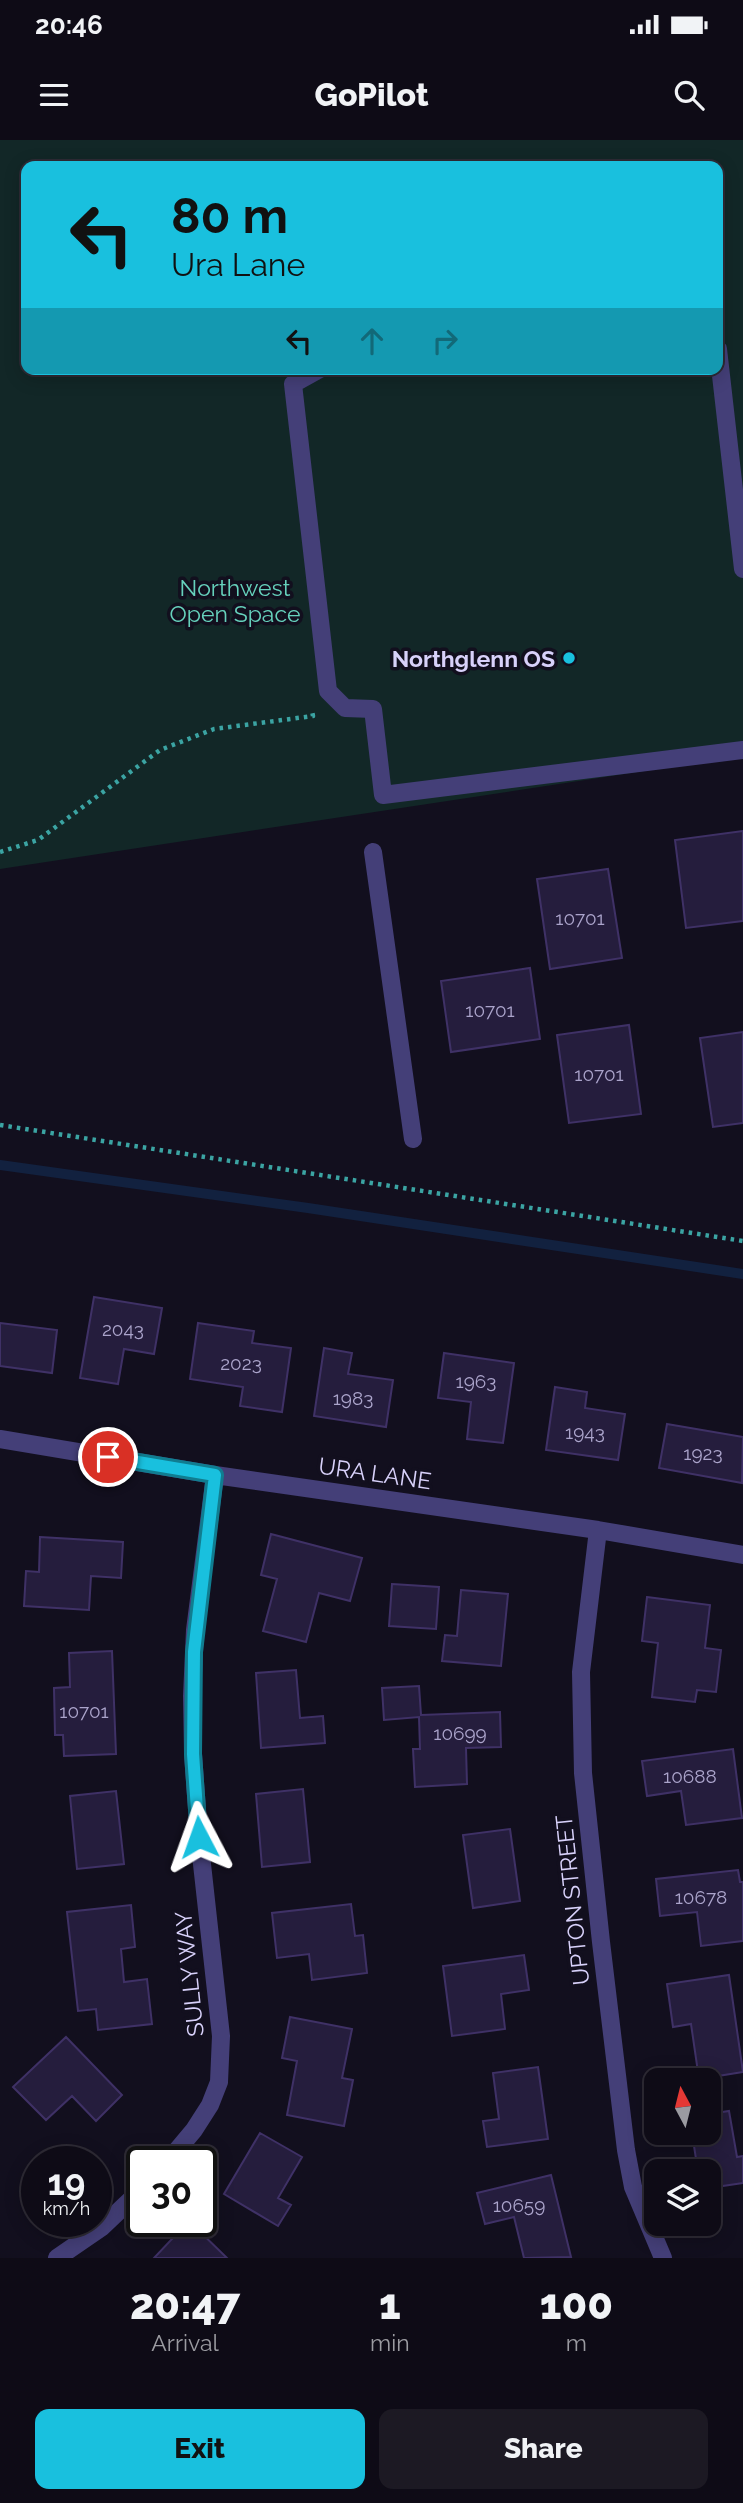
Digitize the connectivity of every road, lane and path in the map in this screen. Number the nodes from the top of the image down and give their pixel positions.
1 (309, 375) edge
2 (721, 375) edge
3 (743, 569) edge
4 (311, 702) dead end
5 (743, 750) edge
6 (0, 852) edge
7 (373, 852) dead end
8 (0, 1125) edge
9 (413, 1139) dead end
10 (743, 1241) edge
11 (0, 1439) edge
12 (215, 1475) junction
13 (598, 1530) junction
14 (743, 1555) edge
15 (181, 2146) edge
16 (126, 2204) edge
17 (57, 2258) edge
18 (663, 2258) edge

1 - 5 street
2 - 3 street
4 - 6 path
7 - 9 street
8 - 10 path
11 - 12 street, URA LANE
12 - 13 street, URA LANE
12 - 15 street, SULLY WAY
13 - 14 street, URA LANE
13 - 18 street, UPTON STREET
16 - 17 street

